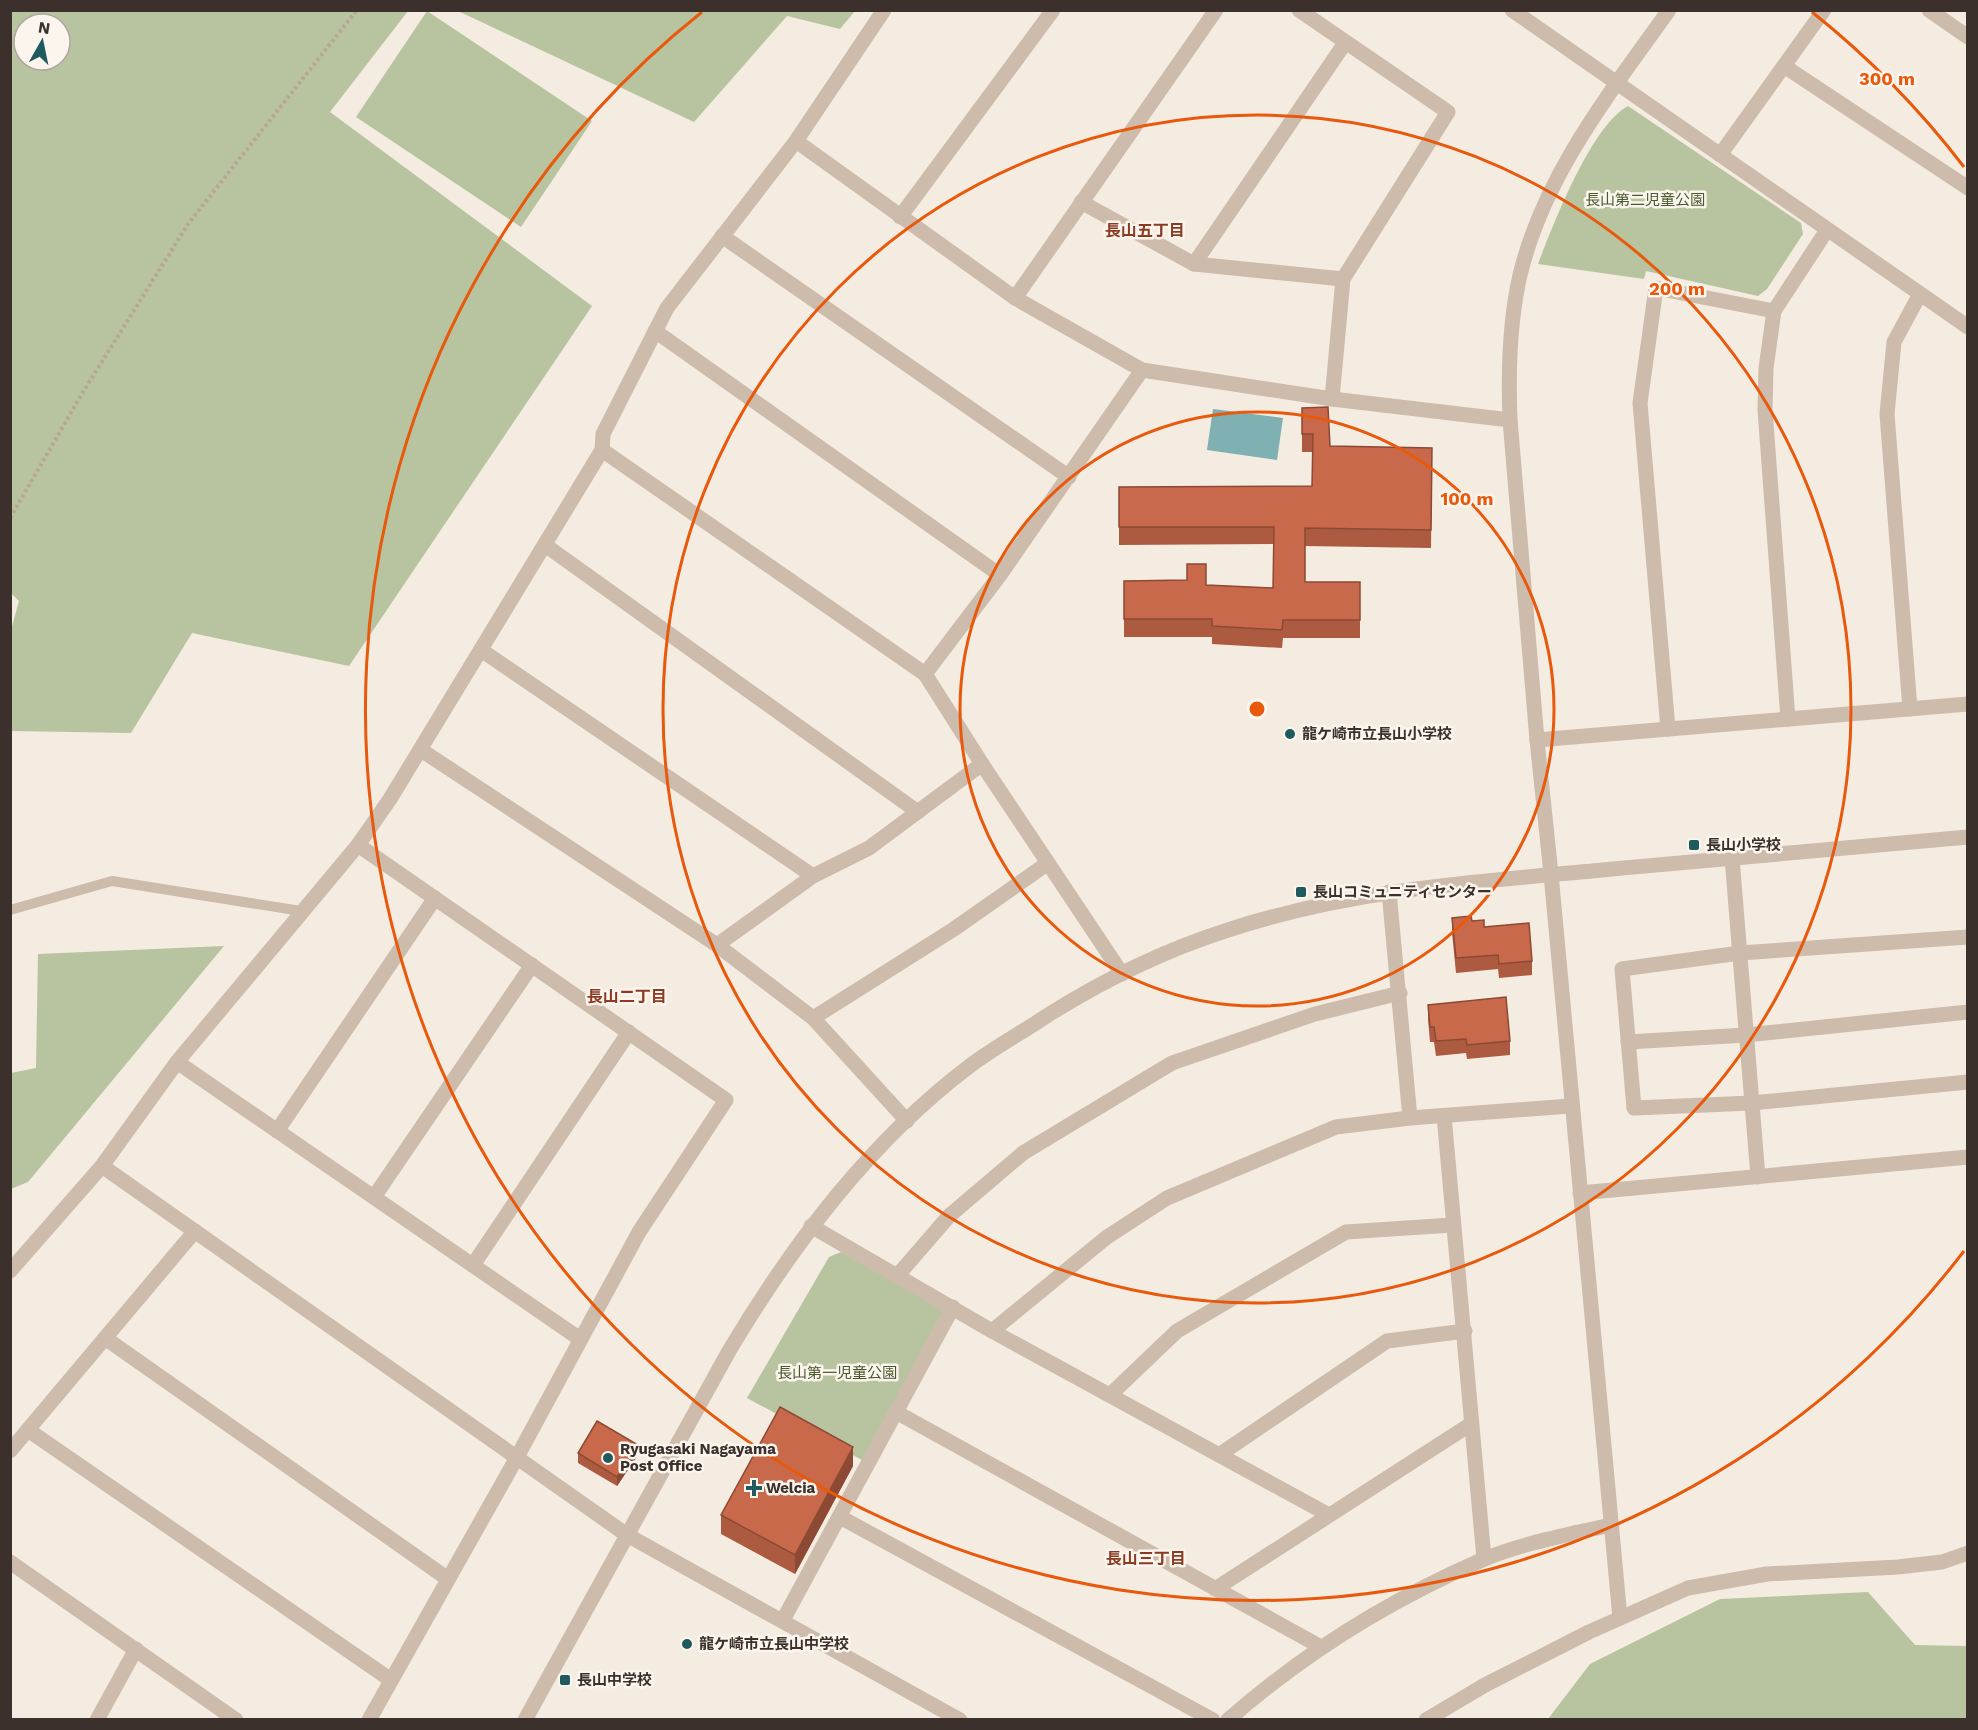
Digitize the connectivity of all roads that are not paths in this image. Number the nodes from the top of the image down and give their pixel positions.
1 (884, 10) edge
2 (1053, 10) edge
3 (1216, 10) edge
4 (1299, 10) edge
5 (1512, 10) edge
6 (1669, 10) edge
7 (1824, 10) edge
8 (1929, 10) edge
9 (1968, 37) edge
10 (1345, 43) junction
11 (1785, 66) junction
12 (1617, 83) junction
13 (796, 141) junction
14 (1720, 155) junction
15 (1968, 188) edge
16 (1081, 202) junction
17 (900, 216) junction
18 (1827, 230) junction
19 (723, 237) junction
20 (1194, 264) junction
21 (1343, 279) junction
22 (1920, 294) junction
23 (1015, 298) junction
24 (1774, 311) junction
25 (1968, 327) edge
26 (655, 331) junction
27 (1142, 370) junction
28 (1332, 399) junction
29 (1510, 420) junction
30 (602, 450) junction
31 (1069, 477) junction
32 (545, 545) junction
33 (999, 575) junction
34 (481, 650) junction
35 (925, 674) junction
36 (1968, 704) edge
37 (1910, 709) junction
38 (1788, 719) junction
39 (1668, 729) junction
40 (1537, 740) junction
41 (421, 750) junction
42 (982, 764) junction
43 (918, 812) junction
44 (1968, 837) edge
45 (358, 845) junction
46 (1732, 858) junction
47 (1048, 863) junction
48 (1551, 874) junction
49 (813, 876) junction
50 (1389, 892) junction
51 (435, 898) junction
52 (10, 910) edge
53 (301, 910) junction
54 (1968, 937) edge
55 (717, 945) junction
56 (1740, 953) junction
57 (532, 965) junction
58 (1122, 974) junction
59 (1400, 993) junction
60 (1968, 1012) edge
61 (813, 1018) junction
62 (629, 1032) junction
63 (1746, 1035) junction
64 (1628, 1042) junction
65 (177, 1062) junction
66 (1968, 1082) edge
67 (1752, 1103) junction
68 (1570, 1106) junction
69 (1444, 1116) junction
70 (1410, 1118) junction
71 (907, 1121) junction
72 (277, 1131) junction
73 (1968, 1157) edge
74 (102, 1166) junction
75 (1758, 1177) junction
76 (1580, 1193) junction
77 (374, 1197) junction
78 (1452, 1225) junction
79 (811, 1226) junction
80 (195, 1231) junction
81 (473, 1265) junction
82 (10, 1271) edge
83 (898, 1275) junction
84 (953, 1306) junction
85 (992, 1331) junction
86 (1465, 1331) junction
87 (105, 1338) junction
88 (580, 1339) junction
89 (1110, 1395) junction
90 (896, 1412) junction
91 (1471, 1424) junction
92 (28, 1430) junction
93 (10, 1451) edge
94 (1219, 1455) junction
95 (516, 1459) junction
96 (1329, 1515) junction
97 (840, 1517) junction
98 (1610, 1525) junction
99 (627, 1535) junction
100 (1968, 1553) edge
101 (1484, 1559) junction
102 (10, 1562) edge
103 (448, 1579) junction
104 (1215, 1589) junction
105 (1620, 1618) junction
106 (783, 1620) junction
107 (1321, 1647) junction
108 (135, 1649) junction
109 (391, 1680) junction
110 (233, 1718) edge
111 (97, 1719) edge
112 (369, 1719) edge
113 (525, 1719) edge
114 (960, 1719) edge
115 (1213, 1719) edge
116 (1228, 1719) edge
117 (1426, 1719) edge

1 - 13 street
2 - 17 street
3 - 16 street
4 - 10 street
5 - 12 street
6 - 12 street
7 - 11 street
8 - 9 street
10 - 20 street
10 - 21 street
11 - 14 street
11 - 15 street
12 - 14 street
12 - 29 street
13 - 17 street
13 - 19 street
14 - 18 street
16 - 20 street
16 - 23 street
17 - 23 street
18 - 22 street
18 - 24 street
19 - 26 street
19 - 31 street
20 - 21 street
21 - 28 street
22 - 25 street
22 - 37 street
23 - 27 street
24 - 38 street
24 - 39 street
26 - 30 street
26 - 33 street
27 - 28 street
27 - 31 street
28 - 29 street
29 - 40 street
30 - 32 street
30 - 35 street
31 - 33 street
32 - 34 street
32 - 43 street
33 - 35 street
34 - 41 street
34 - 49 street
35 - 42 street
36 - 37 street
37 - 38 street
38 - 39 street
39 - 40 street
40 - 48 street
41 - 45 street
41 - 55 street
42 - 43 street
42 - 47 street
43 - 49 street
44 - 46 street
45 - 51 street
45 - 53 street
46 - 48 street
46 - 56 street
47 - 58 street
47 - 61 street
48 - 50 street
48 - 68 street
49 - 55 street
50 - 58 street
50 - 59 street
51 - 57 street
51 - 72 street
52 - 53 lane
53 - 65 street
54 - 56 street
55 - 61 street
56 - 63 street
56 - 64 street
57 - 62 street
57 - 77 street
58 - 71 street
59 - 70 street
59 - 83 street
60 - 63 street
61 - 71 street
62 - 81 street
62 - 88 street
63 - 64 street
63 - 67 street
64 - 67 street
65 - 72 street
65 - 74 street
66 - 67 street
67 - 75 street
68 - 69 street
68 - 76 street
69 - 70 street
69 - 78 street
70 - 85 street
71 - 79 street
72 - 77 street
73 - 75 street
74 - 80 street
74 - 82 street
75 - 76 street
76 - 98 street
77 - 81 street
78 - 86 street
78 - 89 street
79 - 83 street
79 - 99 street
80 - 87 street
80 - 95 street
81 - 88 street
83 - 84 street
84 - 85 street
84 - 90 street
85 - 89 street
86 - 91 street
86 - 94 street
87 - 92 street
87 - 103 street
88 - 95 street
89 - 94 street
90 - 97 street
90 - 104 street
91 - 96 street
91 - 101 street
92 - 93 street
92 - 109 street
94 - 96 street
95 - 99 street
95 - 103 street
96 - 104 street
97 - 106 street
97 - 115 street
98 - 101 street
98 - 105 street
99 - 106 street
99 - 113 street
100 - 105 street
101 - 107 street
102 - 108 street
103 - 109 street
104 - 107 street
105 - 117 street
106 - 114 street
107 - 116 street
108 - 110 street
108 - 111 street
109 - 112 street

